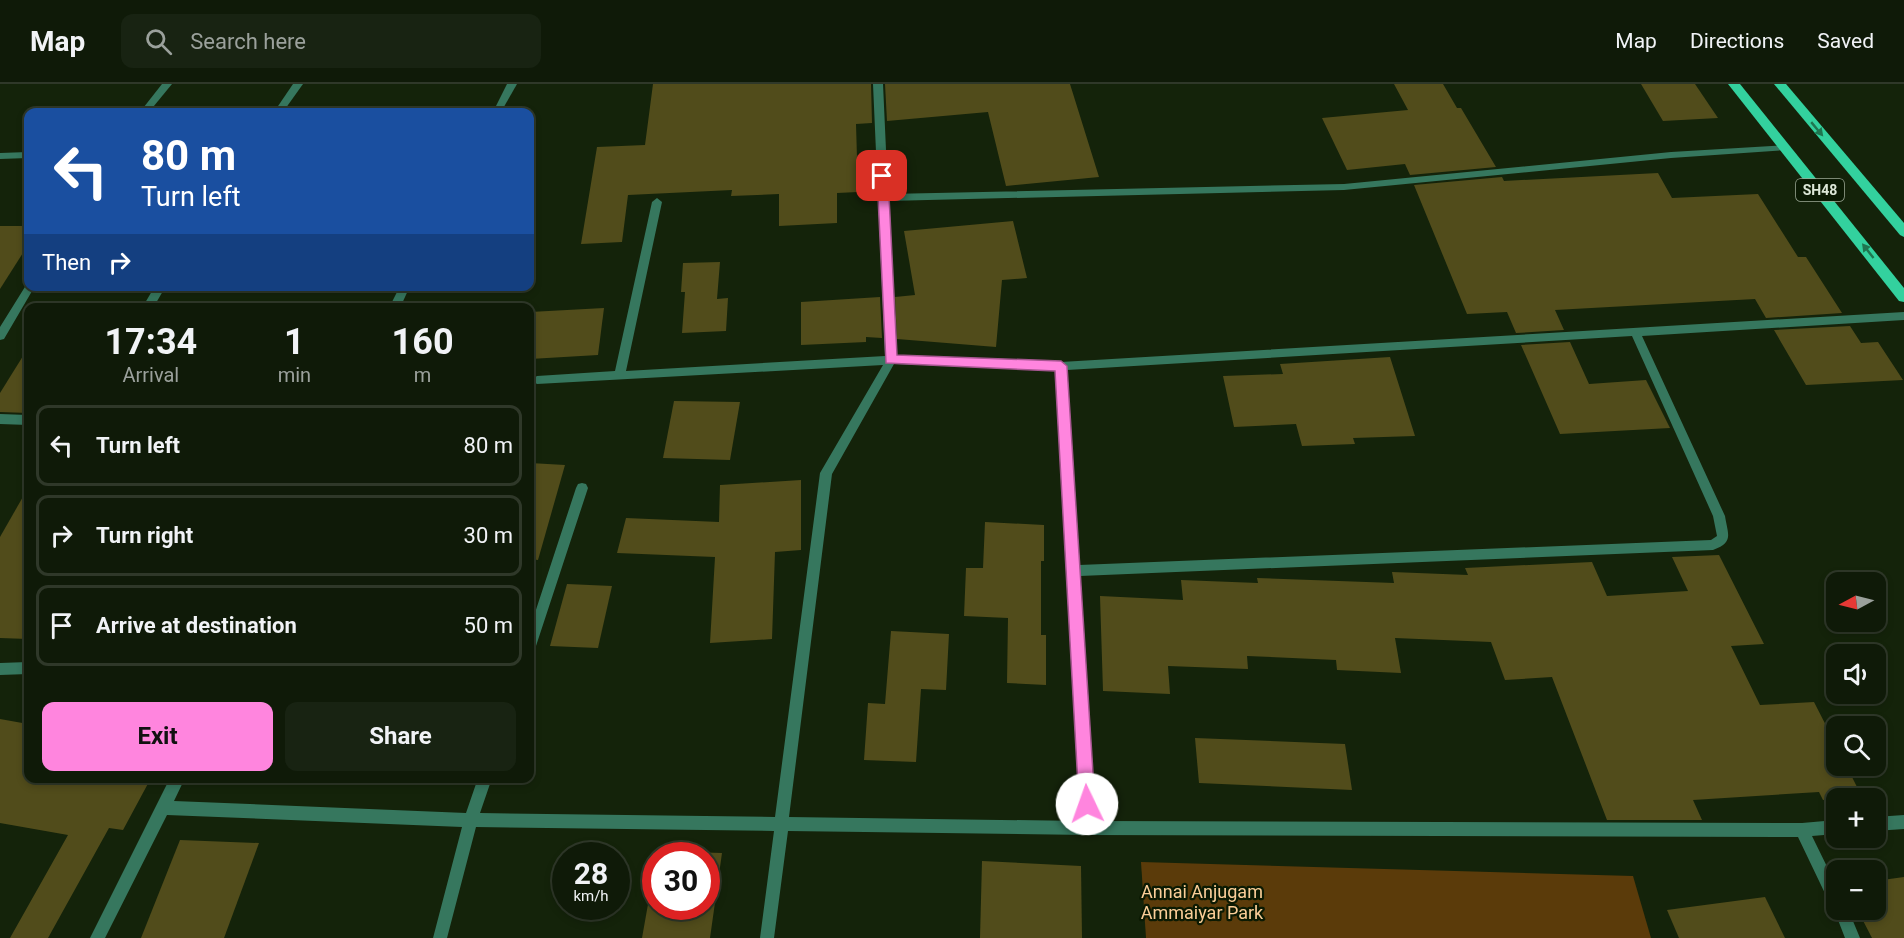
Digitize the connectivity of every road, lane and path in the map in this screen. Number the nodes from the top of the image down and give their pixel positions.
1 (167, 84) edge
2 (298, 84) edge
3 (512, 84) edge
4 (878, 84) edge
5 (1734, 84) edge
6 (1780, 84) edge
7 (147, 108) edge
8 (281, 108) edge
9 (499, 108) edge
10 (1786, 147) junction
11 (24, 155) edge
12 (0, 156) edge
13 (883, 198) junction
14 (657, 202) dead end
15 (1904, 232) edge
16 (27, 291) edge
17 (1904, 297) edge
18 (1904, 316) edge
19 (1635, 332) junction
20 (0, 336) edge
21 (891, 360) junction
22 (1061, 366) junction
23 (620, 375) junction
24 (537, 380) dead end
25 (0, 419) edge
26 (24, 420) edge
27 (582, 488) dead end
28 (1073, 572) junction
29 (534, 634) edge
30 (24, 668) edge
31 (0, 669) edge
32 (176, 783) edge
33 (483, 783) edge
34 (165, 808) junction
35 (471, 820) junction
36 (1904, 822) edge
37 (1886, 823) edge
38 (783, 824) junction
39 (1088, 828) junction
40 (1826, 828) edge
41 (1802, 830) junction
42 (1826, 880) edge
43 (1845, 920) edge
44 (97, 938) edge
45 (440, 938) edge
46 (767, 938) edge
47 (1853, 938) edge

1 - 7 street
2 - 8 street
3 - 9 street
4 - 13 street
5 - 10 main road, SH48
6 -> 15 main road, SH48
10 - 13 street
17 -> 10 main road, SH48
11 - 12 street
13 - 21 street
14 - 23 street
16 - 20 street
18 - 19 street
19 - 22 street
19 - 28 street
21 - 22 street
21 - 23 street
21 - 38 street
22 - 28 street
23 - 24 street
25 - 26 street
27 - 29 street
28 - 39 street
30 - 31 street
32 - 34 street
33 - 35 street
34 - 35 street
34 - 44 street
35 - 38 street
35 - 45 street
36 - 37 street
38 - 39 street
38 - 46 street
39 - 41 street
40 - 41 street
41 - 42 street
43 - 47 street

